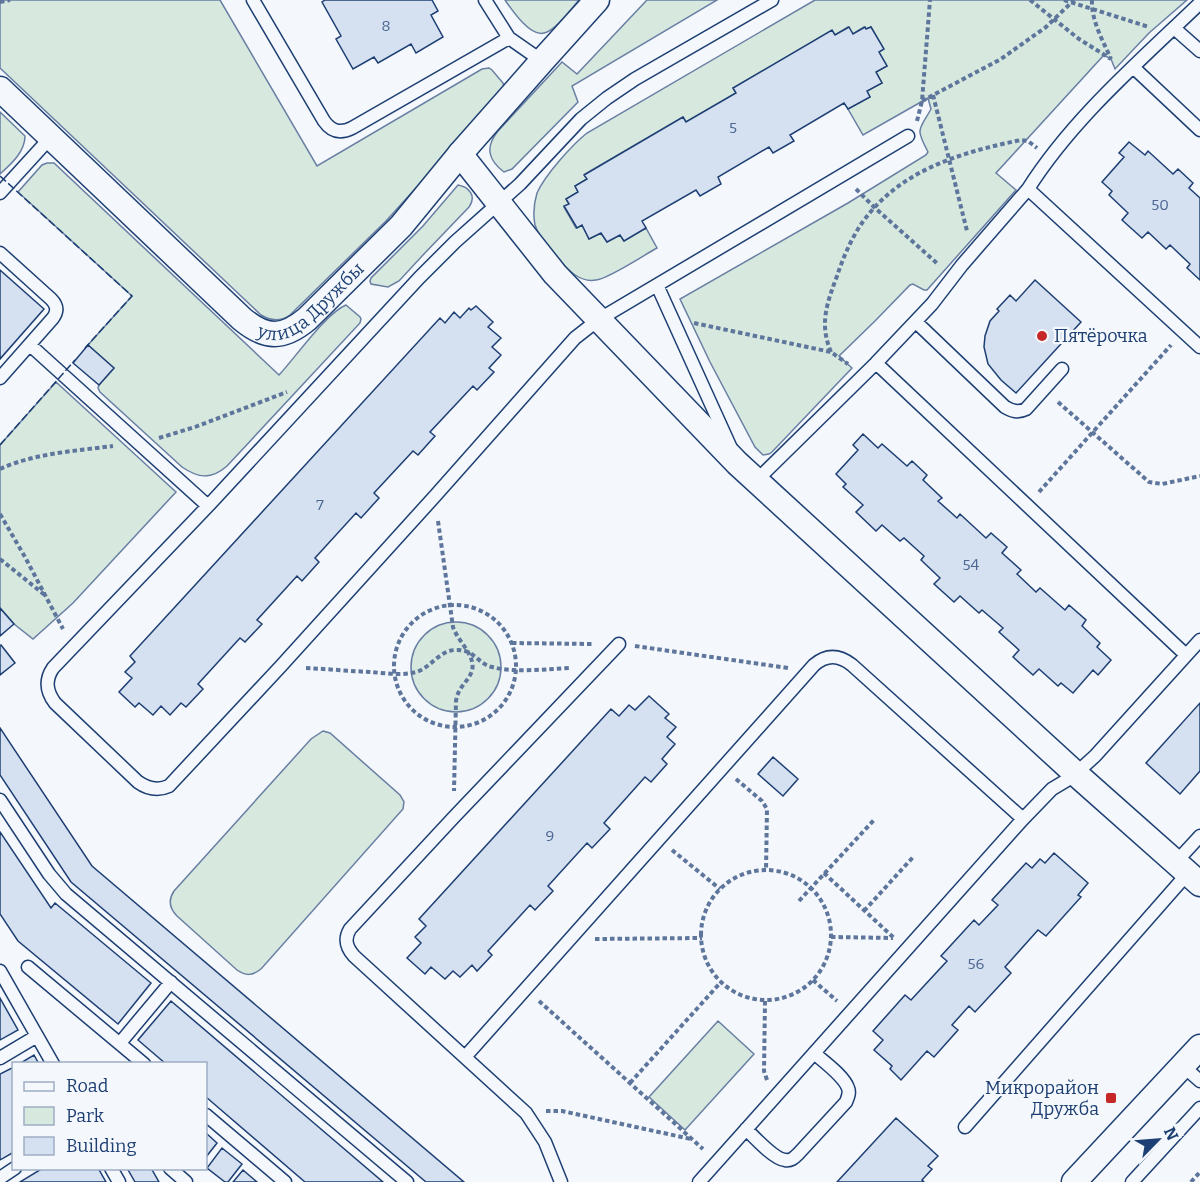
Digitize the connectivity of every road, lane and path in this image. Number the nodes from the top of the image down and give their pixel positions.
1 (10, 0) edge
2 (252, 0) edge
3 (485, 0) edge
4 (597, 0) edge
5 (772, 0) edge
6 (930, 0) edge
7 (1030, 0) edge
8 (1064, 0) edge
9 (1092, 0) edge
10 (1073, 1) edge
11 (0, 2) edge
12 (1200, 3) edge
13 (1092, 9) junction
14 (1054, 20) junction
15 (1172, 30) junction
16 (509, 38) junction
17 (1200, 51) edge
18 (1111, 59) junction
19 (542, 61) junction
20 (1133, 67) junction
21 (1120, 81) junction
22 (0, 88) edge
23 (933, 95) junction
24 (1200, 130) edge
25 (908, 136) dead end
26 (51, 137) junction
27 (460, 154) junction
28 (948, 159) junction
29 (1048, 159) junction
30 (845, 174) junction
31 (1028, 189) junction
32 (0, 193) edge
33 (499, 203) junction
34 (875, 208) junction
35 (0, 253) edge
36 (972, 254) junction
37 (953, 277) junction
38 (657, 285) junction
39 (672, 319) junction
40 (598, 320) junction
41 (916, 321) junction
42 (1183, 332) junction
43 (30, 345) junction
44 (1200, 347) edge
45 (876, 363) junction
46 (1062, 369) dead end
47 (0, 378) edge
48 (294, 389) dead end
49 (1044, 390) junction
50 (1092, 433) junction
51 (138, 443) junction
52 (738, 463) junction
53 (0, 469) edge
54 (1200, 476) edge
55 (756, 482) junction
56 (435, 496) junction
57 (1027, 505) junction
58 (208, 506) junction
59 (0, 514) edge
60 (0, 559) edge
61 (47, 597) junction
62 (450, 605) junction
63 (1200, 640) edge
64 (512, 643) junction
65 (619, 644) junction
66 (73, 648) junction
67 (468, 652) junction
68 (1186, 655) junction
69 (281, 666) junction
70 (596, 668) junction
71 (515, 669) junction
72 (809, 671) junction
73 (394, 674) junction
74 (455, 727) junction
75 (723, 768) junction
76 (1076, 774) junction
77 (0, 800) edge
78 (454, 817) junction
79 (1023, 819) junction
80 (874, 820) dead end
81 (1200, 836) edge
82 (660, 839) junction
83 (914, 856) dead end
84 (766, 870) junction
85 (824, 873) junction
86 (1188, 873) edge
87 (810, 888) junction
88 (720, 889) junction
89 (799, 901) dead end
90 (864, 911) junction
91 (831, 937) junction
92 (702, 938) junction
93 (893, 938) junction
94 (570, 940) junction
95 (906, 950) junction
96 (28, 967) dead end
97 (0, 971) edge
98 (813, 980) junction
99 (171, 982) junction
100 (721, 982) junction
101 (526, 989) junction
102 (765, 1001) junction
103 (849, 1013) junction
104 (37, 1036) junction
105 (120, 1043) junction
106 (1200, 1047) edge
107 (814, 1053) junction
108 (465, 1057) junction
109 (0, 1058) edge
110 (51, 1062) edge
111 (142, 1062) edge
112 (1192, 1074) edge
113 (630, 1083) junction
114 (779, 1091) junction
115 (1200, 1108) edge
116 (207, 1116) edge
117 (530, 1118) junction
118 (965, 1127) dead end
119 (746, 1129) junction
120 (692, 1139) junction
121 (717, 1162) junction
122 (172, 1170) edge
123 (1200, 1172) edge
124 (186, 1182) edge
125 (285, 1182) edge
126 (407, 1182) edge
127 (561, 1182) edge
128 (699, 1182) edge
129 (1074, 1182) edge
130 (1132, 1182) edge
131 (1191, 1182) edge

1 - 11 path
2 - 16 lane
3 - 16 lane
4 - 19 street, улица Дружбы
5 - 33 lane
6 - 23 path
7 - 14 path
8 - 10 path
9 - 13 path
10 - 13 path
10 - 14 path
12 - 15 lane
13 - 15 path
13 - 18 path
14 - 18 path
14 - 23 path
15 - 17 lane
15 - 20 lane
16 - 19 lane
18 - 21 path
19 - 27 street, улица Дружбы
20 - 21 lane
20 - 24 lane
21 - 29 lane
22 - 26 street, улица Дружбы
23 - 28 path
25 - 30 lane
26 - 27 street, улица Дружбы
26 - 32 lane
27 - 33 street
28 - 29 path
28 - 34 path
28 - 36 path
29 - 31 lane
30 - 34 path
30 - 38 lane
31 - 36 lane
31 - 42 lane
33 - 40 street
33 - 58 lane
34 - 37 path
34 - 39 path
35 - 43 lane
36 - 37 lane
37 - 41 lane
38 - 39 lane
38 - 40 lane
39 - 52 lane
40 - 52 street
40 - 56 lane
41 - 45 lane
41 - 49 lane
42 - 44 lane
42 - 50 path
43 - 47 lane
43 - 51 lane
45 - 55 lane
45 - 57 lane
46 - 49 lane
48 - 51 path
49 - 50 path
50 - 54 path
50 - 57 path
51 - 53 path
51 - 58 lane
52 - 55 street
55 - 76 street
56 - 62 path
56 - 69 lane
57 - 68 lane
58 - 66 lane
59 - 61 path
60 - 61 path
61 - 66 path
62 - 64 path
62 - 67 path
62 - 73 path
63 - 68 lane
64 - 65 path
64 - 71 path
65 - 70 lane
65 - 72 path
66 - 69 lane
67 - 71 path
67 - 73 path
67 - 74 path
68 - 76 lane
69 - 73 path
70 - 71 path
70 - 78 lane
71 - 74 path
72 - 75 lane
72 - 79 lane
73 - 74 path
74 - 78 path
75 - 82 lane
75 - 84 path
76 - 79 lane
76 - 86 street
77 - 99 lane
78 - 108 lane
79 - 95 lane
80 - 85 path
81 - 86 lane
82 - 88 path
82 - 94 lane
83 - 90 path
84 - 87 path
84 - 88 path
85 - 87 path
85 - 90 path
86 - 118 lane
87 - 89 path
87 - 91 path
88 - 92 path
90 - 93 path
91 - 93 path
91 - 98 path
92 - 94 path
92 - 100 path
93 - 95 path
94 - 101 lane
95 - 103 lane
96 - 105 lane
97 - 104 lane
98 - 102 path
98 - 103 path
99 - 105 lane
99 - 126 lane
100 - 102 path
100 - 113 path
101 - 108 lane
101 - 113 path
102 - 114 path
103 - 107 lane
104 - 109 lane
104 - 110 lane
105 - 111 lane
106 - 112 street
107 - 114 lane
107 - 119 lane
108 - 117 lane
112 - 129 street
113 - 120 path
114 - 119 lane
115 - 130 lane
116 - 125 lane
117 - 120 path
117 - 127 lane
119 - 121 lane
120 - 121 path
121 - 128 lane
122 - 124 lane
123 - 131 path

